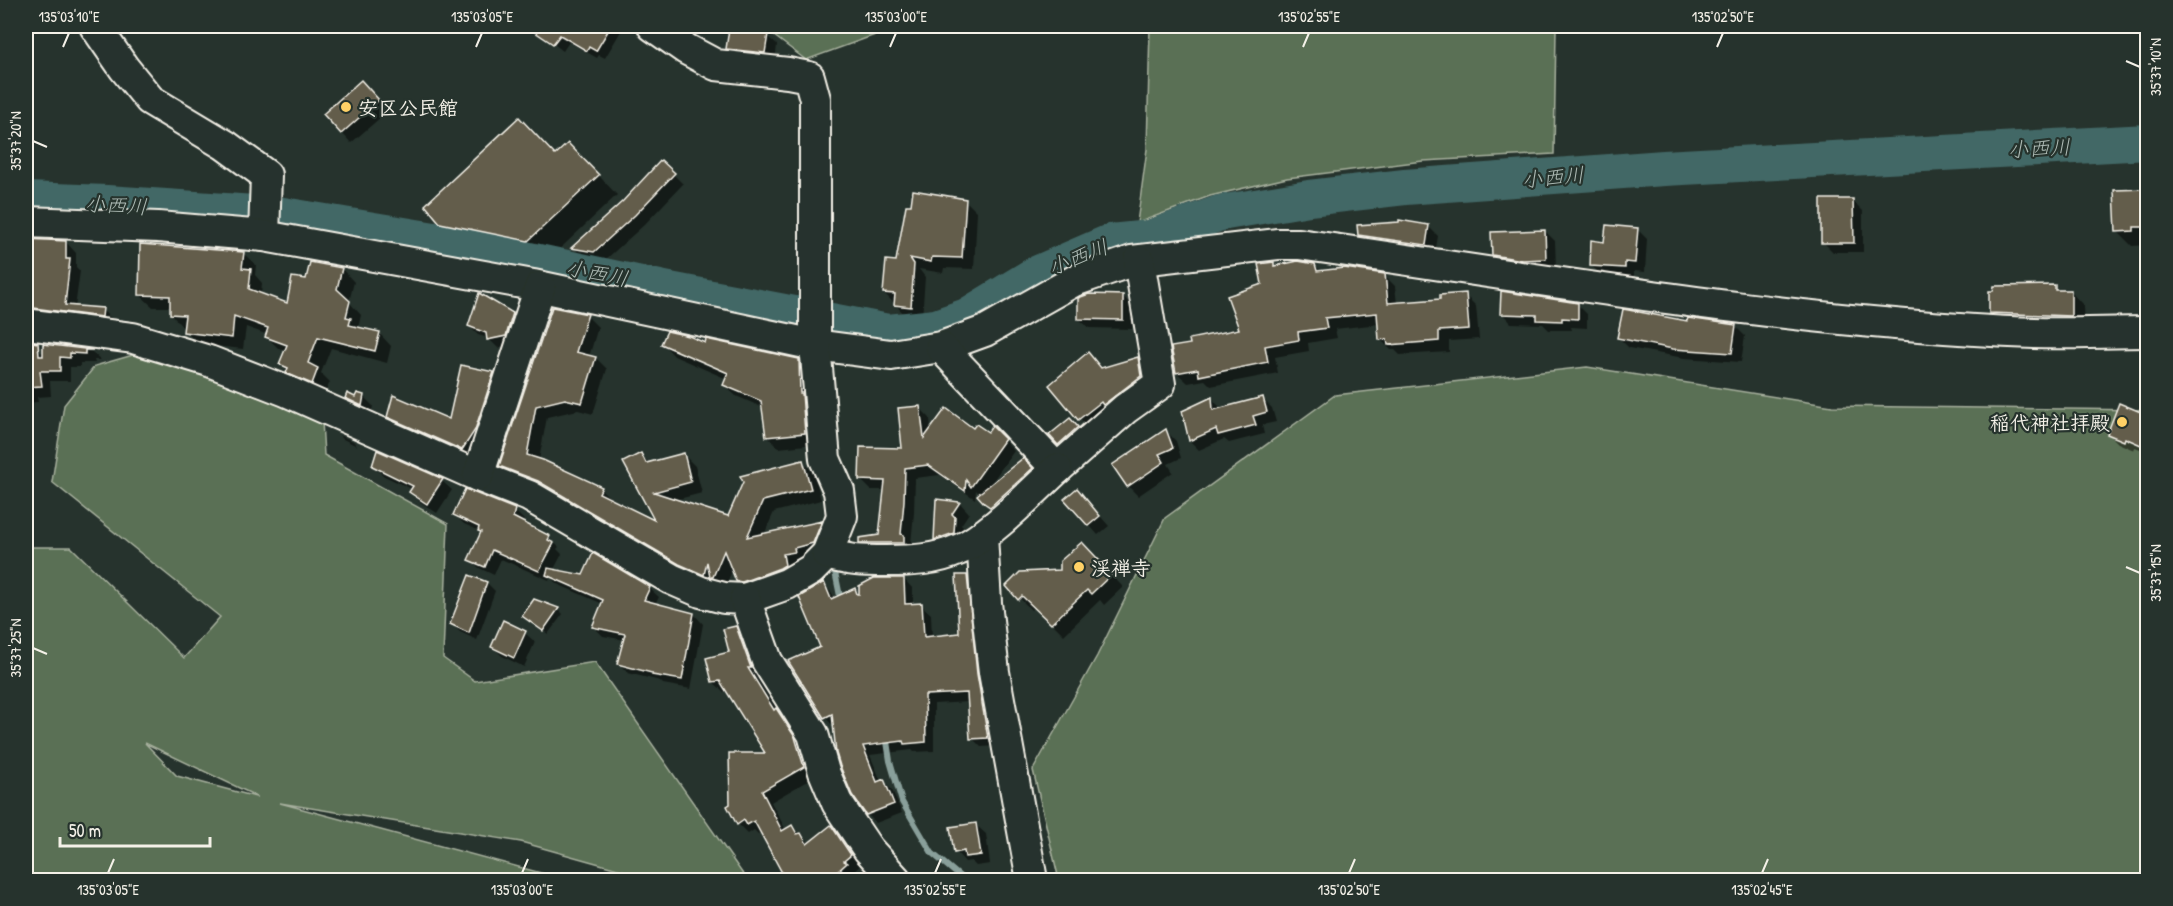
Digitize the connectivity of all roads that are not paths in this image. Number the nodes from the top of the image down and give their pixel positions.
1 (95, 26) edge
2 (653, 26) edge
3 (26, 222) edge
4 (264, 236) junction
5 (1139, 261) junction
6 (540, 286) junction
7 (26, 324) edge
8 (2148, 332) edge
9 (815, 345) junction
10 (941, 346) junction
11 (1057, 469) junction
12 (478, 476) junction
13 (982, 536) junction
14 (827, 554) junction
15 (745, 599) junction
16 (896, 880) edge
17 (1032, 880) edge

1 - 4 street
2 - 9 street
3 - 4 street
4 - 6 street
5 - 8 street
5 - 10 street
5 - 11 street
6 - 9 street
6 - 12 street
7 - 12 street
9 - 10 street
9 - 14 street
10 - 11 street
11 - 13 street
12 - 15 street
13 - 14 street
13 - 17 street
14 - 15 street
15 - 16 street

